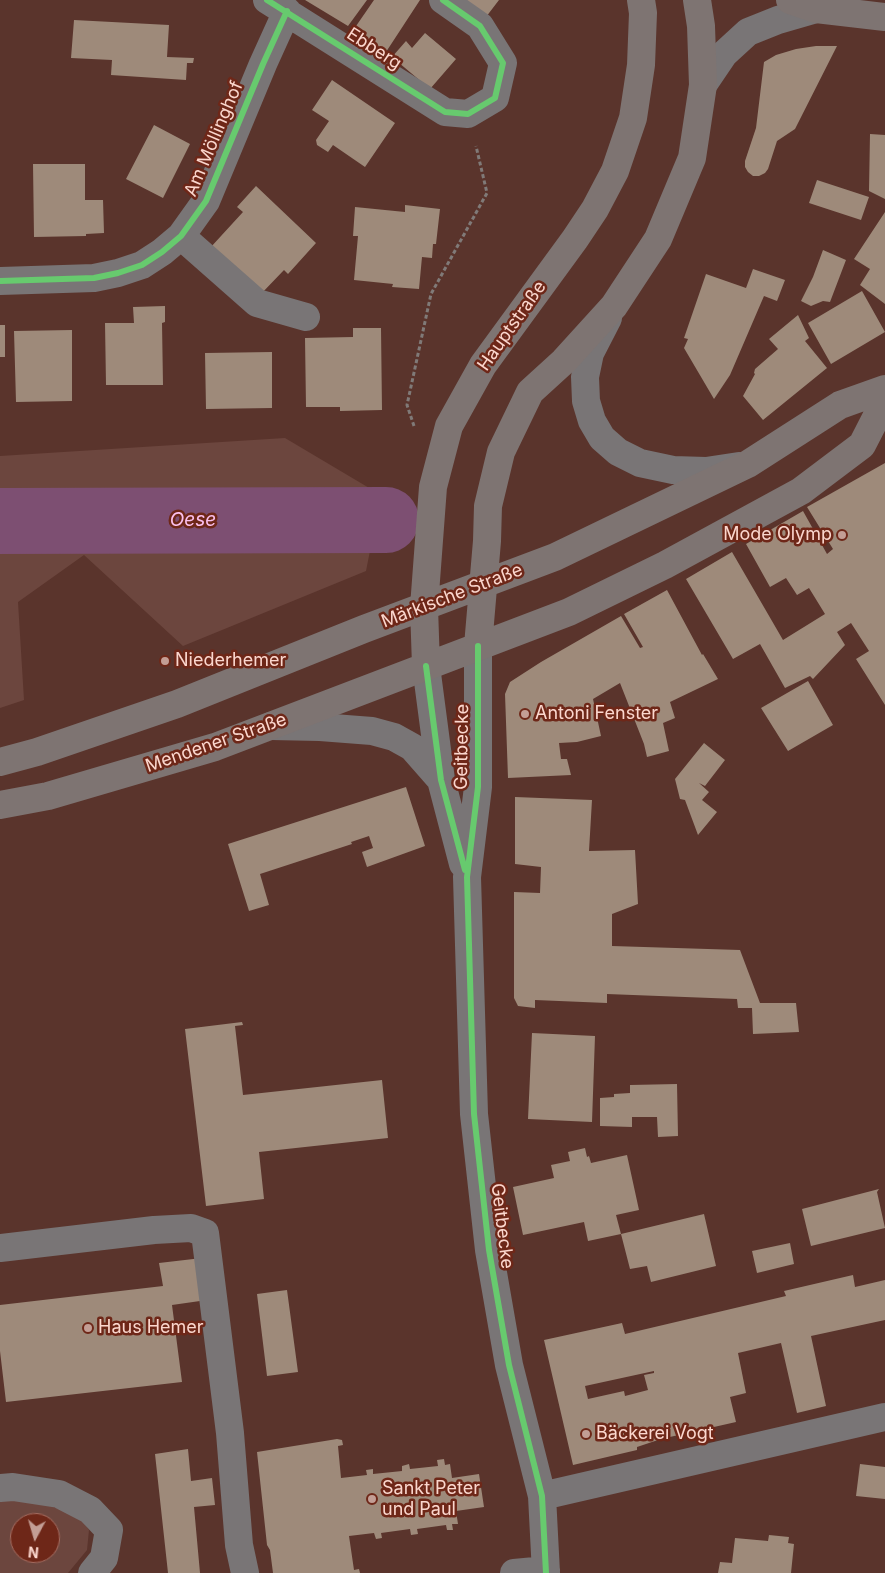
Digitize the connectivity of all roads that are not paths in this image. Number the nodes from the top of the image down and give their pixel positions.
1 (443, 0) edge
2 (641, 0) edge
3 (697, 0) edge
4 (790, 0) edge
5 (277, 6) edge
6 (816, 8) junction
7 (885, 17) edge
8 (703, 85) junction
9 (181, 236) junction
10 (0, 281) edge
11 (614, 306) junction
12 (306, 317) dead end
13 (885, 389) edge
14 (885, 400) edge
15 (748, 464) junction
16 (482, 586) junction
17 (424, 607) junction
18 (478, 646) junction
19 (426, 666) junction
20 (271, 726) junction
21 (0, 762) edge
22 (440, 780) junction
23 (0, 805) edge
24 (467, 878) junction
25 (0, 1248) edge
26 (885, 1417) edge
27 (0, 1488) edge
28 (542, 1496) junction
29 (546, 1572) edge
30 (92, 1573) edge
31 (244, 1573) edge
32 (514, 1573) edge

1 - 5 street, Ebberg
2 - 17 main road, Hauptstraße
3 - 8 main road
4 - 6 main road
5 - 9 street, Am Möllinghof
6 - 7 main road
6 - 8 street
8 - 11 main road
9 - 10 street, Am Möllinghof
9 - 12 street
11 - 15 street
11 - 16 main road
13 - 15 main road, Märkische Straße
14 - 18 main road
15 - 16 main road, Märkische Straße
16 - 17 main road, Märkische Straße
16 - 18 main road
17 - 19 main road, Hauptstraße
17 - 21 main road, Märkische Straße
18 - 19 main road
18 - 24 street, Geitbecke
19 - 20 main road, Mendener Straße
19 - 22 street, Geitbecke
20 - 22 street
20 - 23 main road, Mendener Straße
22 - 24 street, Geitbecke
24 - 28 street, Geitbecke
25 - 31 street
26 - 28 street
27 - 30 street
28 - 29 street, Geitbecke
29 - 32 street

